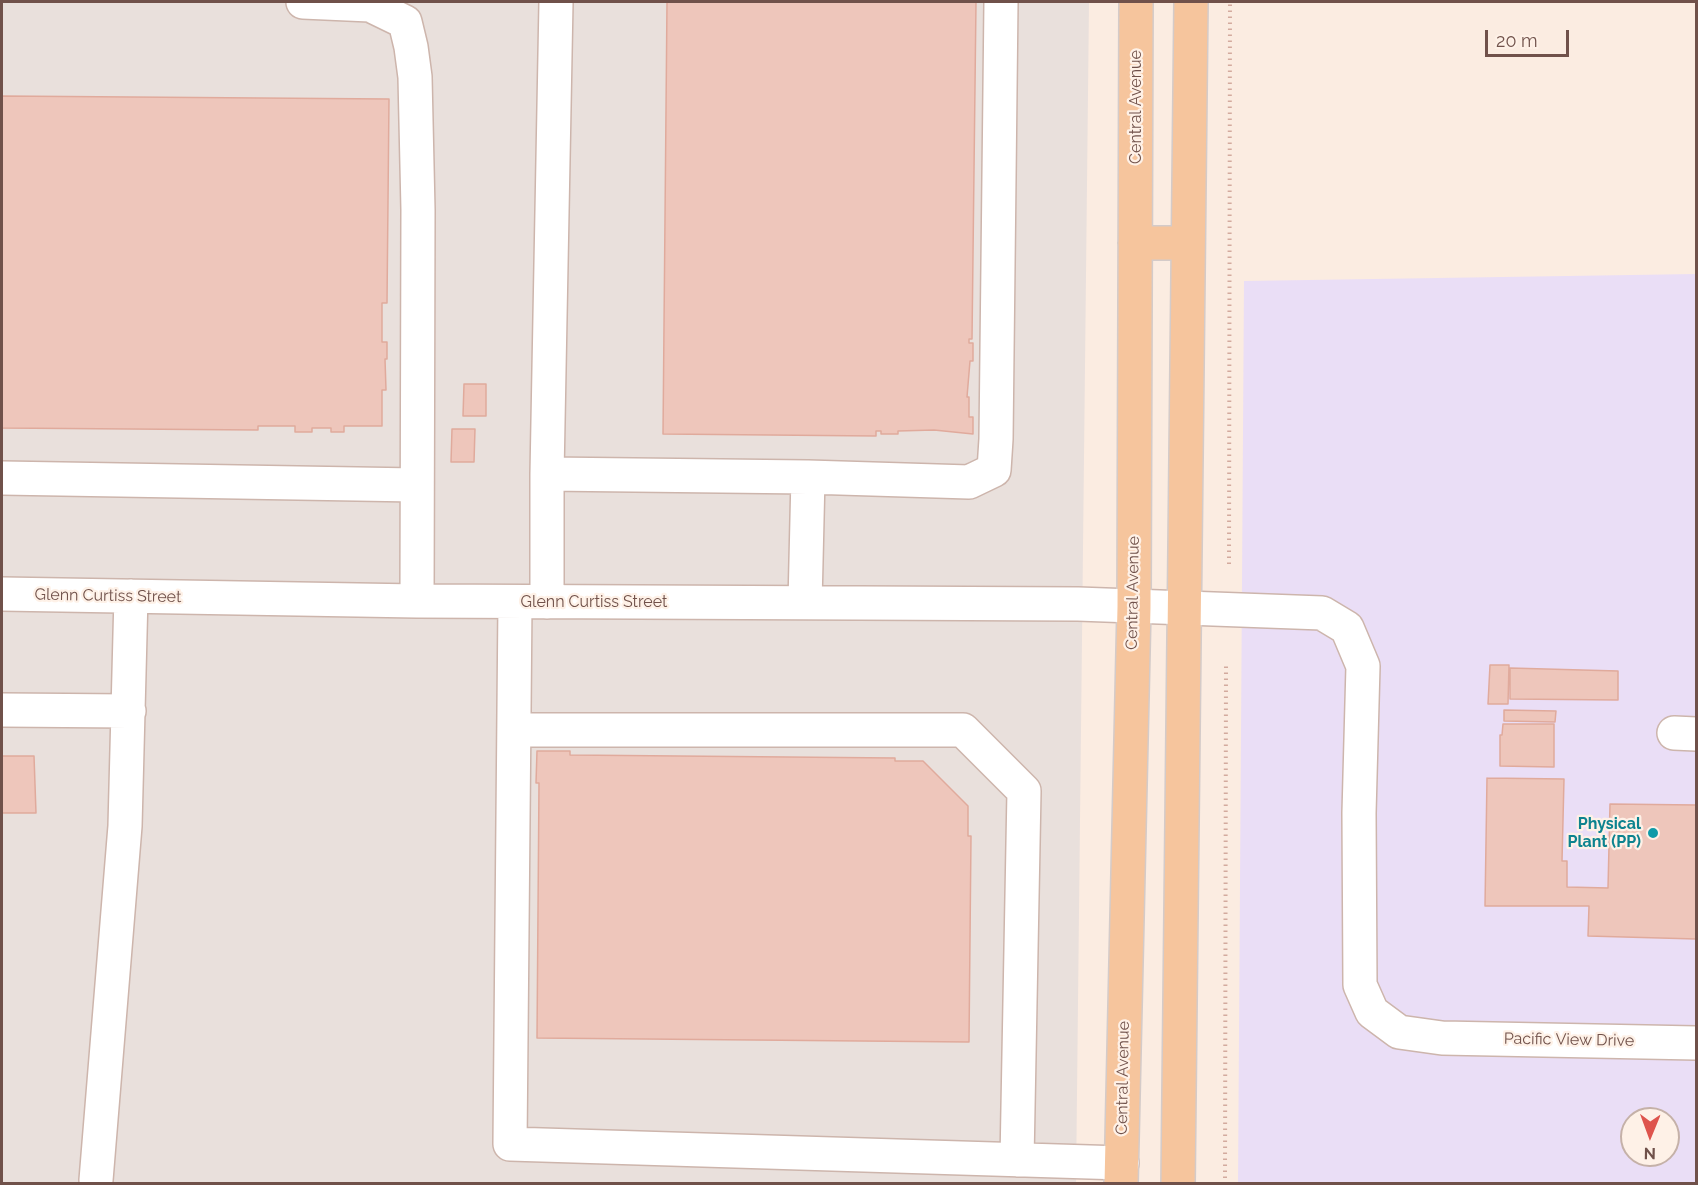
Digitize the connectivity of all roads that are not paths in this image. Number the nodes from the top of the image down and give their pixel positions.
1 (303, 2) edge
2 (556, 2) edge
3 (1001, 2) edge
4 (1136, 2) edge
5 (1191, 2) edge
6 (1135, 243) junction
7 (1188, 243) junction
8 (547, 474) junction
9 (808, 477) junction
10 (2, 478) edge
11 (416, 485) junction
12 (2, 594) edge
13 (131, 596) junction
14 (417, 601) junction
15 (531, 602) junction
16 (805, 603) junction
17 (1134, 607) junction
18 (1185, 608) junction
19 (2, 710) edge
20 (129, 711) junction
21 (515, 730) junction
22 (1696, 1043) edge
23 (1017, 1160) junction
24 (1122, 1173) edge
25 (96, 1180) dead end
26 (1178, 1184) edge

1 - 11 street
2 - 8 street
3 - 9 street
4 - 6 main road, Central Avenue
5 - 7 main road
6 - 7 main road
6 - 17 main road, Central Avenue
7 - 18 main road
8 - 9 street
8 - 15 street
9 - 16 street
10 - 11 street
11 - 14 street
12 - 13 street, Glenn Curtiss Street
13 - 14 street, Glenn Curtiss Street
13 - 20 street
14 - 15 street, Glenn Curtiss Street
15 - 16 street, Glenn Curtiss Street
15 - 21 street
16 - 17 street, Glenn Curtiss Street
17 - 18 street, Glenn Curtiss Street
17 - 24 main road, Central Avenue
18 - 22 street, Pacific View Drive
18 - 26 main road
19 - 20 street
20 - 25 street
21 - 23 street
21 - 23 street
23 - 24 street

